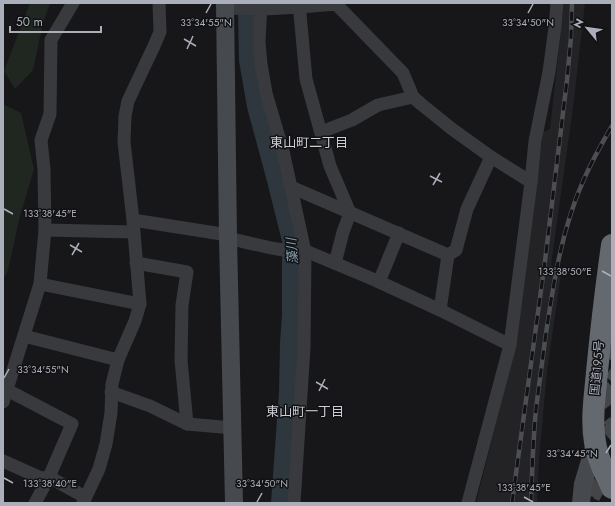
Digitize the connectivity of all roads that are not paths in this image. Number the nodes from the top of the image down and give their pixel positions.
1 (73, 3) edge
2 (159, 3) edge
3 (557, 3) edge
4 (299, 5) edge
5 (230, 6) edge
6 (259, 7) edge
7 (414, 97) junction
8 (321, 132) junction
9 (491, 157) junction
10 (531, 182) junction
11 (291, 187) junction
12 (350, 212) junction
13 (133, 226) junction
14 (46, 230) junction
15 (399, 233) junction
16 (228, 236) junction
17 (612, 245) edge
18 (303, 252) junction
19 (448, 254) junction
20 (136, 263) junction
21 (335, 263) junction
22 (379, 282) junction
23 (40, 284) junction
24 (140, 304) junction
25 (440, 310) junction
26 (606, 332) edge
27 (24, 336) junction
28 (510, 345) junction
29 (118, 360) junction
30 (111, 392) junction
31 (5, 396) edge
32 (188, 424) junction
33 (232, 428) junction
34 (595, 444) junction
35 (3, 461) edge
36 (49, 477) junction
37 (612, 488) edge
38 (84, 500) edge
39 (35, 503) edge
40 (234, 503) edge
41 (294, 503) edge
42 (468, 503) edge
43 (581, 503) edge

1 - 14 street
2 - 13 street
3 - 10 street
4 - 6 street
4 - 7 street
4 - 8 street
5 - 6 street
5 - 16 street
6 - 11 street
7 - 8 street
7 - 9 street
8 - 12 street
9 - 10 street
9 - 19 street
10 - 28 street
11 - 12 street
11 - 18 street
12 - 15 street
12 - 21 street
13 - 14 street
13 - 16 street
13 - 20 street
14 - 23 street
15 - 19 street
15 - 22 street
16 - 18 street
16 - 33 street
17 - 26 highway, 国道195号
18 - 21 street
18 - 41 street
19 - 25 street
20 - 24 street
20 - 32 street
21 - 22 street
22 - 25 street
23 - 24 street
23 - 27 street
24 - 29 street
25 - 28 street
26 - 34 highway, 国道195号
27 - 29 street
27 - 31 street
28 - 42 street
29 - 30 street
30 - 32 street
30 - 38 street
31 - 36 street
32 - 33 street
33 - 40 street
34 - 37 highway, 国道195号
34 - 43 street
35 - 36 street
36 - 38 street
36 - 39 street

